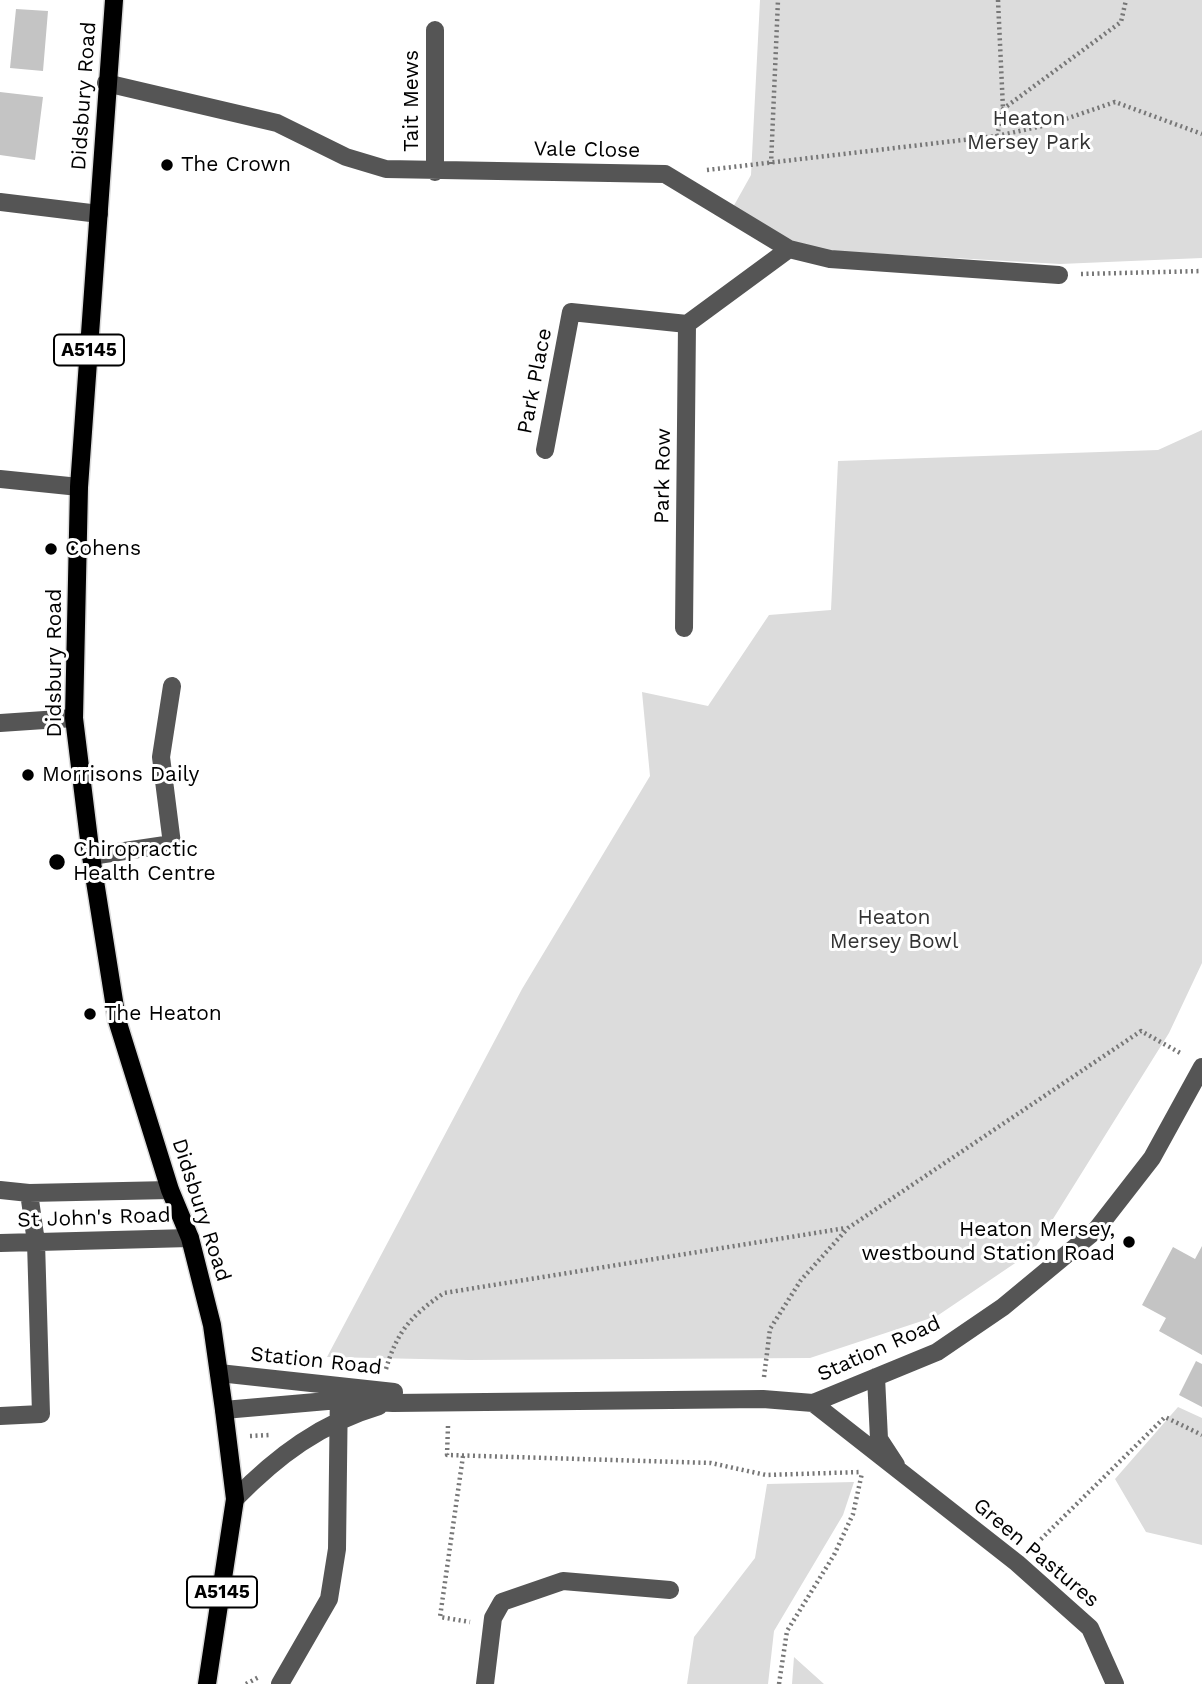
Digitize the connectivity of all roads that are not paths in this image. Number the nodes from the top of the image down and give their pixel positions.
1 (114, 0) edge
2 (435, 30) dead end
3 (106, 83) junction
4 (435, 172) junction
5 (0, 202) edge
6 (99, 214) junction
7 (789, 249) junction
8 (1059, 275) road end
9 (687, 324) junction
10 (545, 450) dead end
11 (0, 479) edge
12 (79, 487) junction
13 (684, 628) dead end
14 (172, 687) dead end
15 (74, 718) junction
16 (0, 723) edge
17 (91, 856) junction
18 (1196, 1063) edge
19 (0, 1190) edge
20 (170, 1190) junction
21 (29, 1193) junction
22 (190, 1238) junction
23 (36, 1242) junction
24 (0, 1243) edge
25 (219, 1373) junction
26 (876, 1377) junction
27 (339, 1393) junction
28 (449, 1401) junction
29 (393, 1403) junction
30 (813, 1403) junction
31 (224, 1410) junction
32 (0, 1416) edge
33 (339, 1419) junction
34 (904, 1477) junction
35 (235, 1499) junction
36 (670, 1590) dead end
37 (207, 1684) edge
38 (280, 1684) edge
39 (485, 1684) edge
40 (1115, 1684) edge

1 - 3 main road, Didsbury Road / A5145
2 - 4 street, Tait Mews
3 - 4 street, Vale Close
3 - 6 main road, Didsbury Road / A5145
4 - 7 street, Vale Close
5 - 6 street
6 - 12 main road, Didsbury Road / A5145
7 - 8 street, Vale Close
7 - 9 street
9 - 10 street, Park Place
9 - 13 street, Park Row
11 - 12 street
12 - 15 main road, Didsbury Road / A5145
14 - 17 street
15 - 16 street
15 - 17 main road, Didsbury Road / A5145
17 - 20 main road, Didsbury Road / A5145
18 - 26 street, Station Road
19 - 21 street, St John's Road
20 - 21 street, St John's Road
20 - 22 main road, Didsbury Road / A5145
21 - 23 street
22 - 23 street, St John's Road
22 - 25 main road, Didsbury Road / A5145
23 - 24 street, St John's Road
23 - 32 street
25 - 27 street, Station Road
25 - 31 main road, Didsbury Road / A5145
26 - 30 street, Station Road
26 - 34 street, Green Pastures
27 - 28 street, Station Road
27 - 29 street, Station Road
27 - 31 street, Station Road
27 - 33 street
28 - 29 street, Station Road
28 - 30 street, Station Road
29 - 33 street
30 - 34 street, Green Pastures
31 - 35 main road, Didsbury Road / A5145
33 - 35 street
33 - 38 street
34 - 40 street, Green Pastures
35 - 37 main road, Didsbury Road / A5145
36 - 39 street

